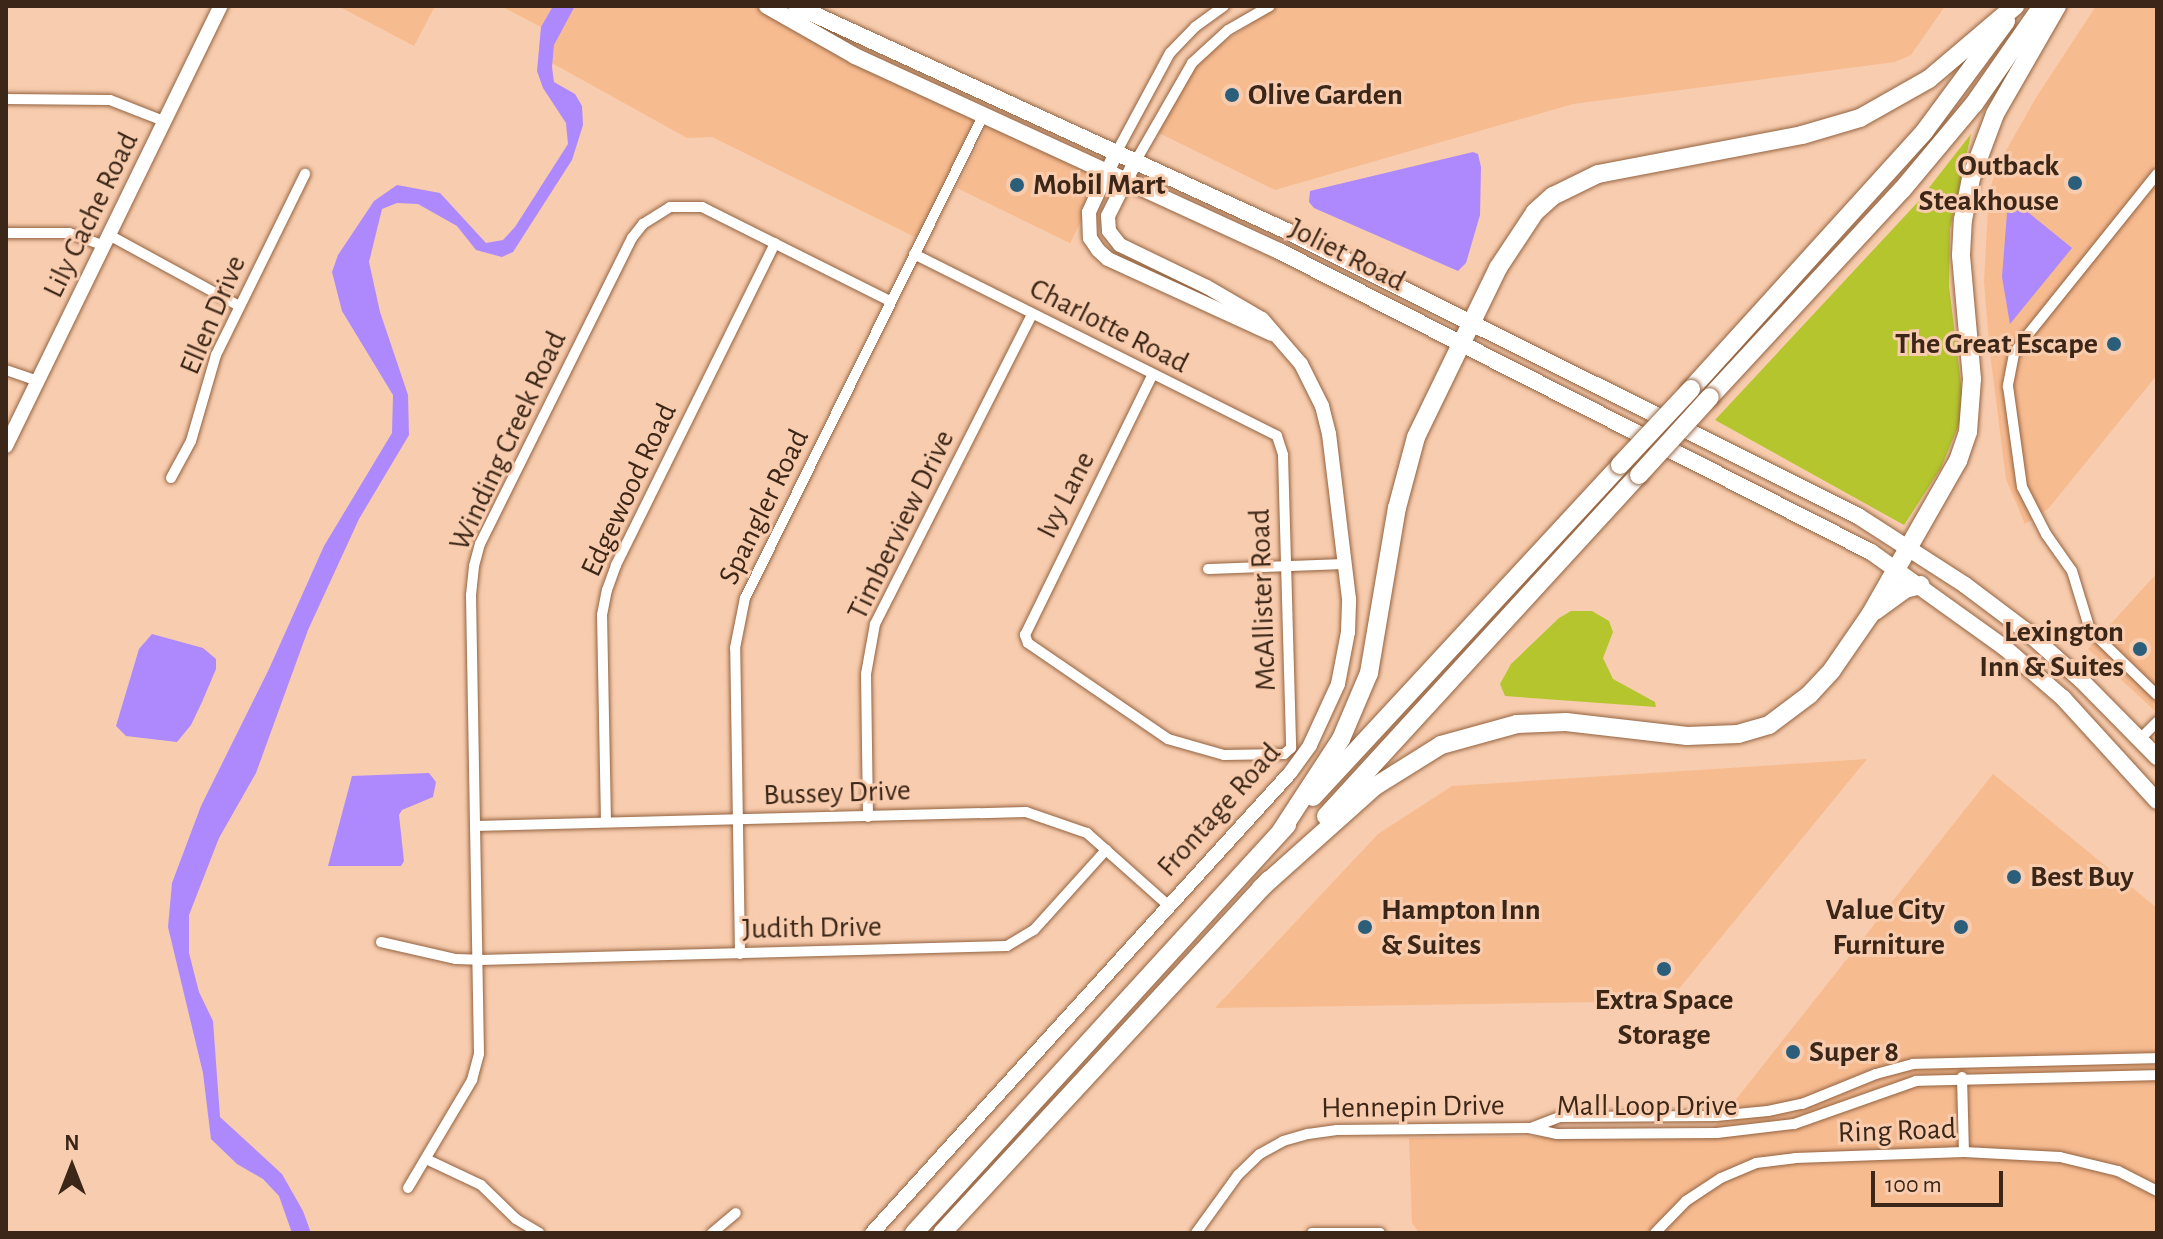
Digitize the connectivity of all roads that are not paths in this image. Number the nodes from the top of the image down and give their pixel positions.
1 (767, 6) edge
2 (796, 6) edge
3 (1224, 6) edge
4 (1270, 6) edge
5 (2016, 6) edge
6 (2042, 6) edge
7 (2057, 6) edge
8 (219, 7) edge
9 (6, 99) edge
10 (983, 116) junction
11 (166, 122) junction
12 (1115, 155) junction
13 (1134, 164) junction
14 (1107, 172) junction
15 (305, 174) dead end
16 (2157, 174) edge
17 (1125, 181) junction
18 (6, 233) edge
19 (106, 241) junction
20 (775, 243) junction
21 (914, 254) junction
22 (890, 301) junction
23 (239, 306) junction
24 (1032, 315) junction
25 (1474, 323) junction
26 (1272, 334) junction
27 (1462, 345) junction
28 (6, 370) edge
29 (1152, 376) junction
30 (38, 381) junction
31 (1281, 443) joint
32 (6, 446) edge
33 (171, 478) dead end
34 (1908, 547) junction
35 (1346, 564) junction
36 (1285, 567) junction
37 (1896, 567) junction
38 (1208, 569) dead end
39 (1921, 585) junction
40 (1870, 615) junction
41 (2157, 695) edge
42 (2157, 722) edge
43 (2141, 738) junction
44 (1284, 754) joint
45 (2157, 757) edge
46 (2157, 801) edge
47 (868, 817) junction
48 (737, 820) junction
49 (606, 822) junction
50 (475, 826) junction
51 (1281, 831) junction
52 (1106, 850) junction
53 (1261, 888) junction
54 (1169, 906) junction
55 (381, 942) dead end
56 (740, 954) junction
57 (479, 960) junction
58 (2157, 1058) edge
59 (2157, 1075) edge
60 (1962, 1077) junction
61 (1529, 1128) junction
62 (1964, 1152) junction
63 (426, 1159) junction
64 (408, 1188) dead end
65 (2157, 1191) edge
66 (736, 1213) dead end
67 (539, 1233) edge
68 (712, 1233) edge
69 (872, 1233) edge
70 (914, 1233) edge
71 (942, 1233) edge
72 (1196, 1233) edge
73 (1312, 1233) edge
74 (1380, 1233) edge
75 (1655, 1233) edge

1 - 10 main road, Joliet Road
2 - 12 main road, Joliet Road
3 - 12 street
4 - 13 street
5 - 25 highway
5 - 51 highway, bridge
6 - 53 highway, bridge
7 - 34 highway
8 - 11 street, Lily Cache Road
9 - 11 street
10 - 14 main road, Joliet Road
10 - 21 street, Spangler Road
11 - 19 street, Lily Cache Road
12 - 13 main road, Joliet Road
12 - 14 street, Frontage Road
13 - 17 street, Frontage Road
13 - 25 main road, Joliet Road
14 - 17 main road, Joliet Road
14 - 26 street, Frontage Road
15 - 23 street, Ellen Drive
16 - 41 street
17 - 26 street, Frontage Road
17 - 27 main road, Joliet Road
18 - 19 street
19 - 23 street
19 - 30 street, Lily Cache Road
20 - 22 street, Winding Creek Road
20 - 49 street, Edgewood Road
20 - 50 street, Winding Creek Road
21 - 22 street, Spangler Road
21 - 24 street, Charlotte Road
22 - 48 street, Spangler Road
23 - 33 street, Ellen Drive
24 - 29 street, Charlotte Road
24 - 47 street, Timberview Drive
25 - 27 highway
25 - 34 main road, Joliet Road
26 - 35 street, Frontage Road
27 - 37 main road, Joliet Road
27 - 51 highway
28 - 30 street
29 - 31 street, Charlotte Road
29 - 44 street, Ivy Lane
30 - 32 street, Lily Cache Road
31 - 36 street, McAllister Road
34 - 37 highway
34 - 43 main road, Joliet Road
35 - 36 street
35 - 54 street, Frontage Road
36 - 38 street
36 - 44 street, McAllister Road
37 - 39 main road, Joliet Road
37 - 40 highway
39 - 40 highway
39 - 46 main road, Joliet Road
40 - 53 highway
42 - 43 street
43 - 45 main road, Joliet Road
47 - 48 street, Bussey Drive
47 - 52 street, Bussey Drive
48 - 49 street, Bussey Drive
48 - 56 street, Spangler Road
49 - 50 street, Bussey Drive
50 - 57 street, Winding Creek Road
51 - 70 highway
52 - 54 street, Bussey Drive
52 - 56 street, Judith Drive
53 - 71 highway
54 - 69 street, Frontage Road
55 - 57 street, Judith Drive
56 - 57 street, Judith Drive
57 - 63 street, Winding Creek Road
58 - 61 street, Mall Loop Drive
59 - 60 street, Mall Loop Drive
60 - 61 street, Mall Loop Drive
60 - 62 street
61 - 72 street, Hennepin Drive
62 - 65 street, Ring Road
62 - 75 street, Ring Road
63 - 64 street, Winding Creek Road
63 - 67 street
66 - 68 street
73 - 74 street

